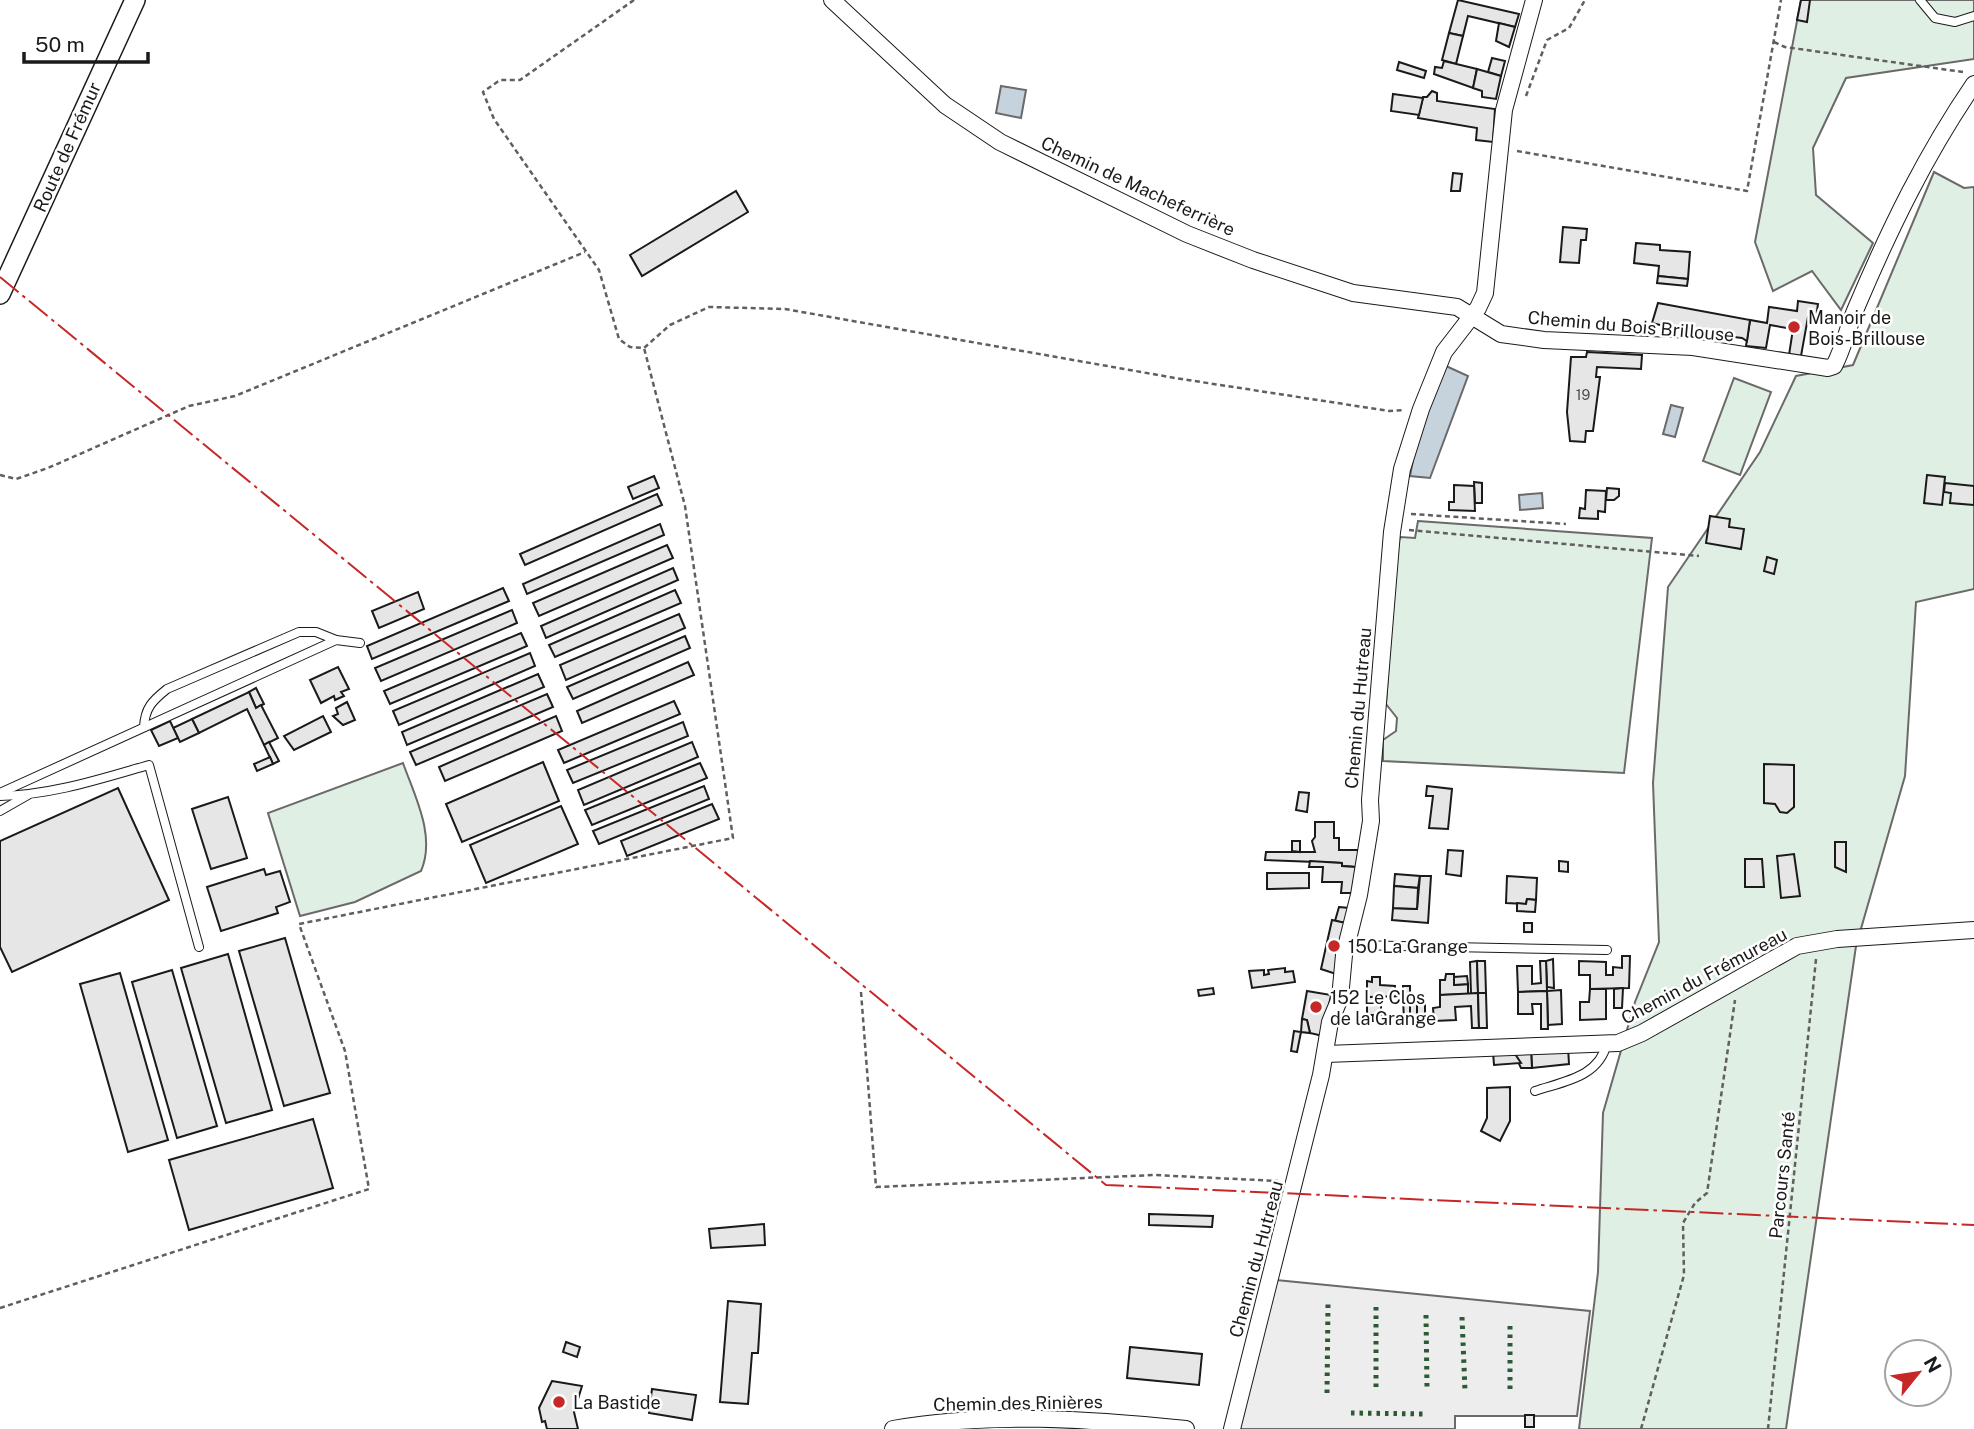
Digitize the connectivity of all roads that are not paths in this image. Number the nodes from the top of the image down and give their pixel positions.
1 (135, 0) edge
2 (832, 0) edge
3 (1534, 0) edge
4 (1920, 0) edge
5 (1974, 16) edge
6 (1974, 84) edge
7 (0, 294) edge
8 (1471, 317) junction
9 (336, 640) junction
10 (360, 643) dead end
11 (144, 727) junction
12 (0, 794) edge
13 (27, 795) junction
14 (0, 811) edge
15 (1974, 930) edge
16 (1349, 945) junction
17 (199, 947) dead end
18 (1607, 950) dead end
19 (1607, 1043) junction
20 (1326, 1054) junction
21 (1535, 1091) dead end
22 (893, 1429) edge
23 (1186, 1429) edge
24 (1232, 1429) edge

1 - 7 street, Route de Frémur
2 - 8 street, Chemin de Macheferrière
3 - 8 street, Chemin du Hutreau
4 - 5 lane
6 - 8 street, Chemin du Bois Brillouse
8 - 16 street, Chemin du Hutreau
9 - 10 lane
9 - 11 lane
9 - 11 lane
11 - 12 lane
12 - 13 lane
13 - 14 lane
13 - 17 lane
15 - 19 street, Chemin du Frémureau
16 - 18 lane
16 - 20 street, Chemin du Hutreau
19 - 20 street, Chemin du Frémureau
19 - 21 lane
20 - 24 street, Chemin du Hutreau
22 - 23 street, Chemin des Rinières

